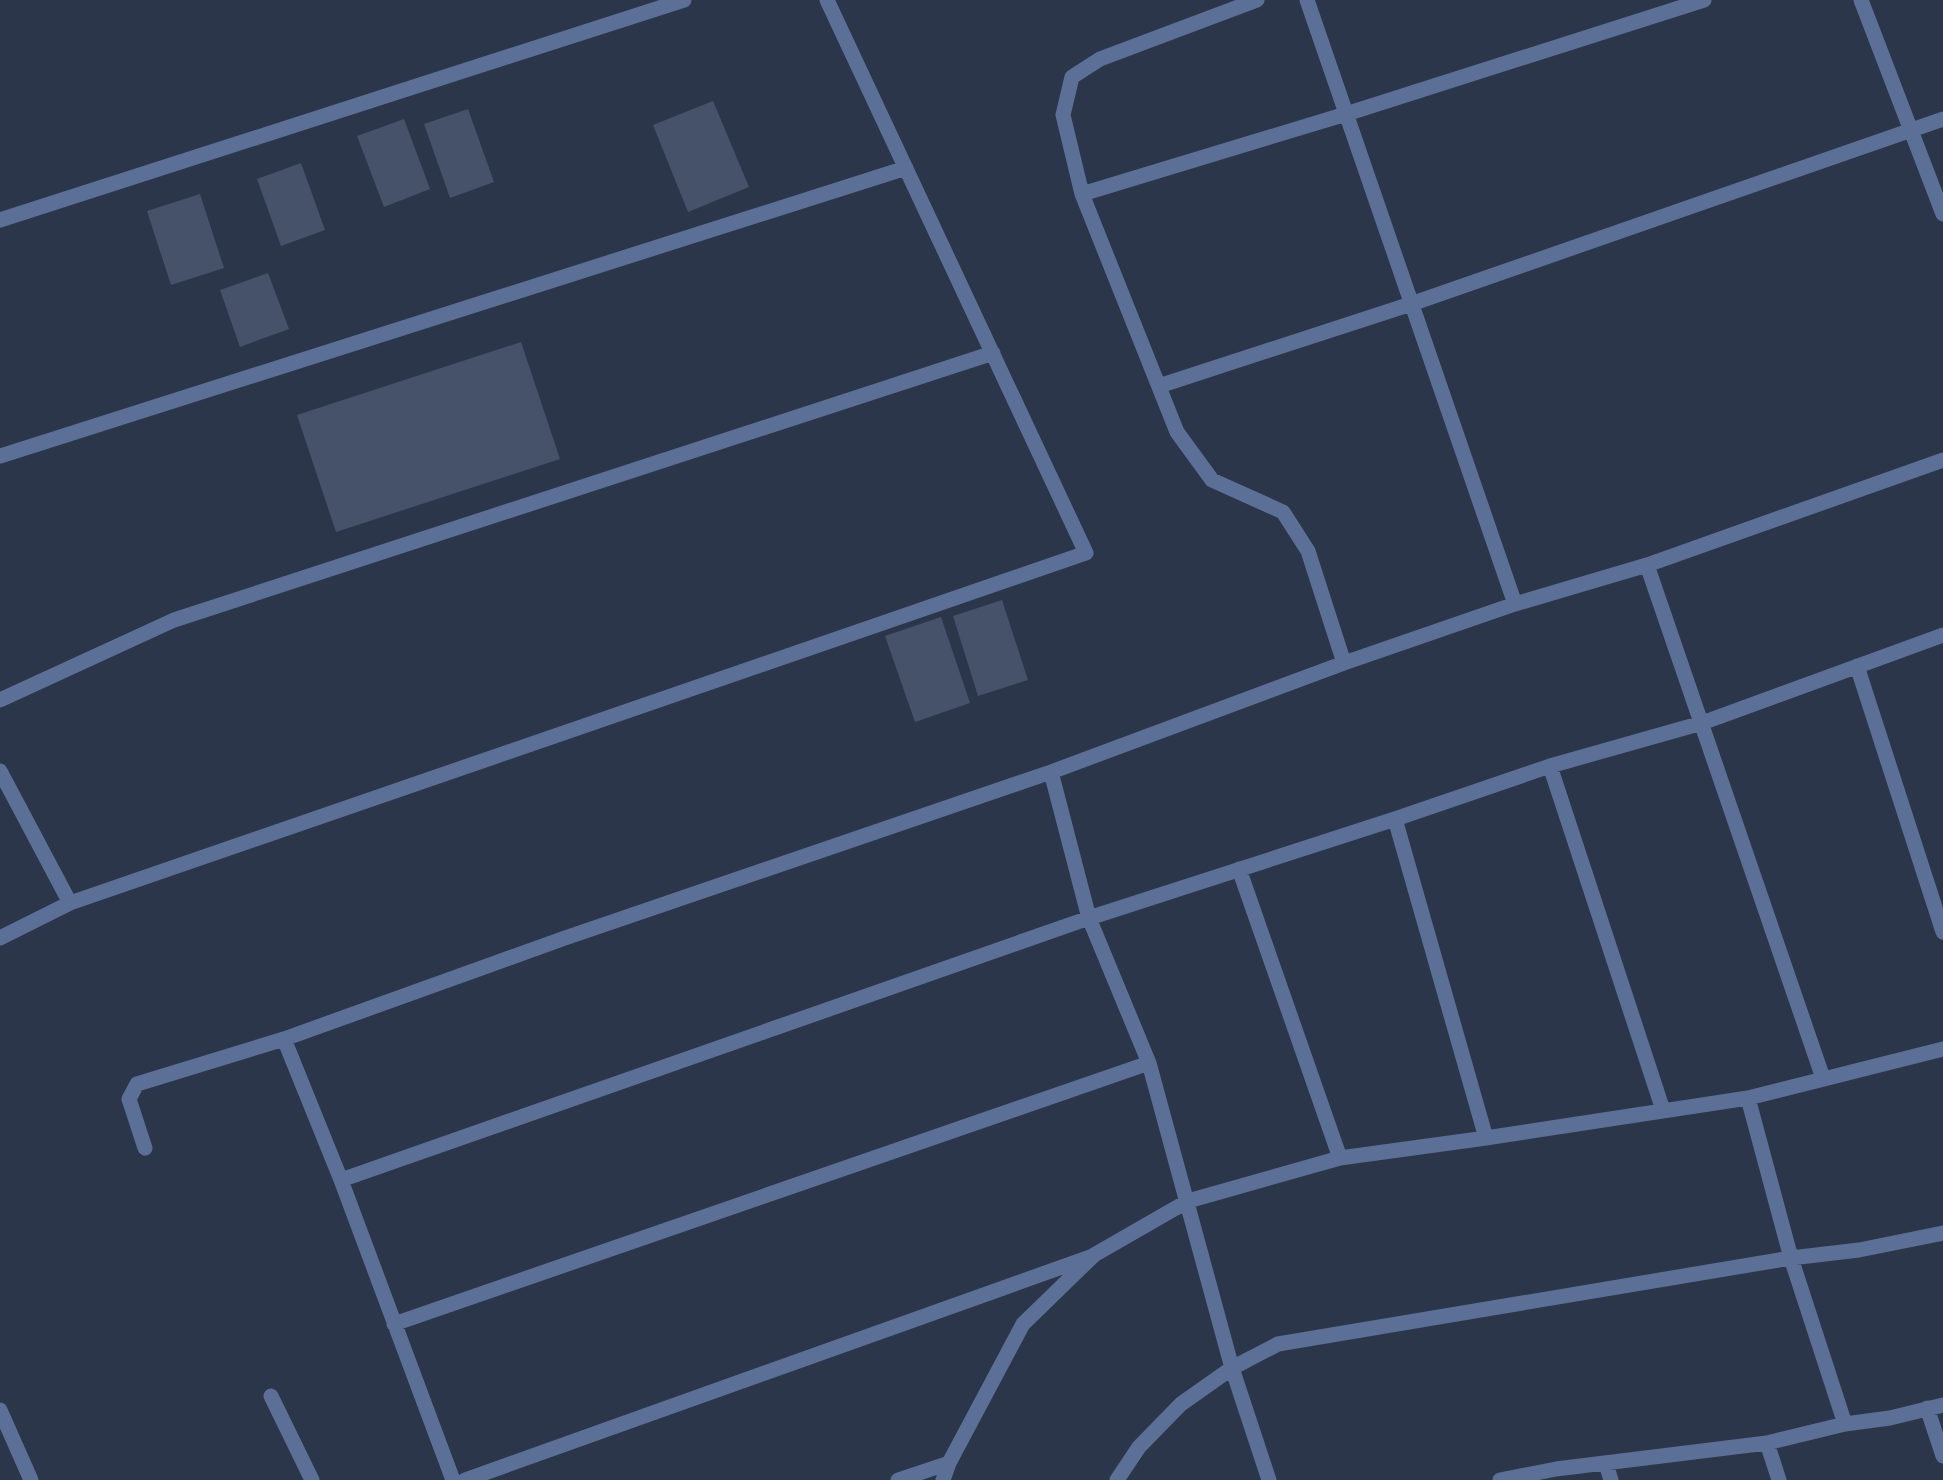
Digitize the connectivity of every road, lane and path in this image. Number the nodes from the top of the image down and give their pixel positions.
1 (684, 0) edge
2 (827, 0) edge
3 (1257, 0) edge
4 (1307, 0) edge
5 (1704, 0) edge
6 (1861, 0) edge
7 (1346, 114) junction
8 (1943, 119) edge
9 (1911, 129) junction
10 (906, 168) junction
11 (1082, 194) junction
12 (1943, 214) edge
13 (0, 220) edge
14 (1411, 304) junction
15 (993, 353) junction
16 (1159, 386) junction
17 (0, 456) edge
18 (1943, 460) edge
19 (1647, 564) junction
20 (1515, 604) junction
21 (1943, 635) edge
22 (1344, 663) junction
23 (1857, 666) junction
24 (0, 700) edge
25 (1702, 723) junction
26 (1550, 766) junction
27 (0, 771) edge
28 (1051, 772) junction
29 (1395, 819) junction
30 (1239, 869) junction
31 (70, 903) junction
32 (1089, 918) junction
33 (1943, 932) edge
34 (0, 938) edge
35 (284, 1039) junction
36 (1943, 1049) edge
37 (1149, 1063) junction
38 (1823, 1078) junction
39 (1748, 1098) junction
40 (1663, 1110) junction
41 (1486, 1138) junction
42 (144, 1148) dead end
43 (1340, 1158) junction
44 (341, 1180) junction
45 (1188, 1202) junction
46 (1943, 1233) edge
47 (1094, 1255) junction
48 (1791, 1258) junction
49 (394, 1324) junction
50 (1232, 1368) junction
51 (271, 1395) dead end
52 (1943, 1404) edge
53 (1927, 1408) junction
54 (0, 1410) edge
55 (1845, 1424) junction
56 (1767, 1443) junction
57 (1943, 1456) edge
58 (949, 1463) junction
59 (1606, 1464) junction
60 (31, 1480) edge
61 (312, 1480) edge
62 (453, 1480) edge
63 (465, 1480) edge
64 (898, 1480) edge
65 (943, 1480) edge
66 (1118, 1480) edge
67 (1269, 1480) edge
68 (1500, 1480) edge
69 (1611, 1480) edge
70 (1779, 1480) edge

1 - 13 street
2 - 10 street
3 - 11 street
4 - 7 street
5 - 7 street
6 - 9 street
7 - 11 street
7 - 14 street
8 - 9 street
9 - 12 street
9 - 14 street
10 - 15 street
10 - 17 street
11 - 16 street
14 - 16 street
14 - 20 street
15 - 24 street
15 - 31 street
16 - 22 street
18 - 19 street
19 - 20 street
19 - 25 street
20 - 22 street
21 - 23 street
22 - 28 street
23 - 25 street
23 - 33 street
25 - 26 street
25 - 38 street
26 - 29 street
26 - 40 street
27 - 31 street
28 - 32 street
28 - 35 street
29 - 30 street
29 - 41 street
30 - 32 street
30 - 43 street
31 - 34 street
32 - 37 street
32 - 44 street
35 - 42 street
35 - 44 street
36 - 38 street
37 - 45 street
37 - 49 street
38 - 39 street
39 - 40 street
39 - 48 street
40 - 41 street
41 - 43 street
43 - 45 street
44 - 49 street
45 - 47 street
45 - 50 street
46 - 48 street
47 - 58 street
47 - 63 street
48 - 50 street
48 - 55 street
49 - 62 street
50 - 66 street
50 - 67 street
51 - 61 street
52 - 53 street
53 - 55 street
53 - 57 street
54 - 60 street
55 - 56 street
56 - 59 street
56 - 70 street
58 - 64 street
58 - 65 street
59 - 68 street
59 - 69 street

